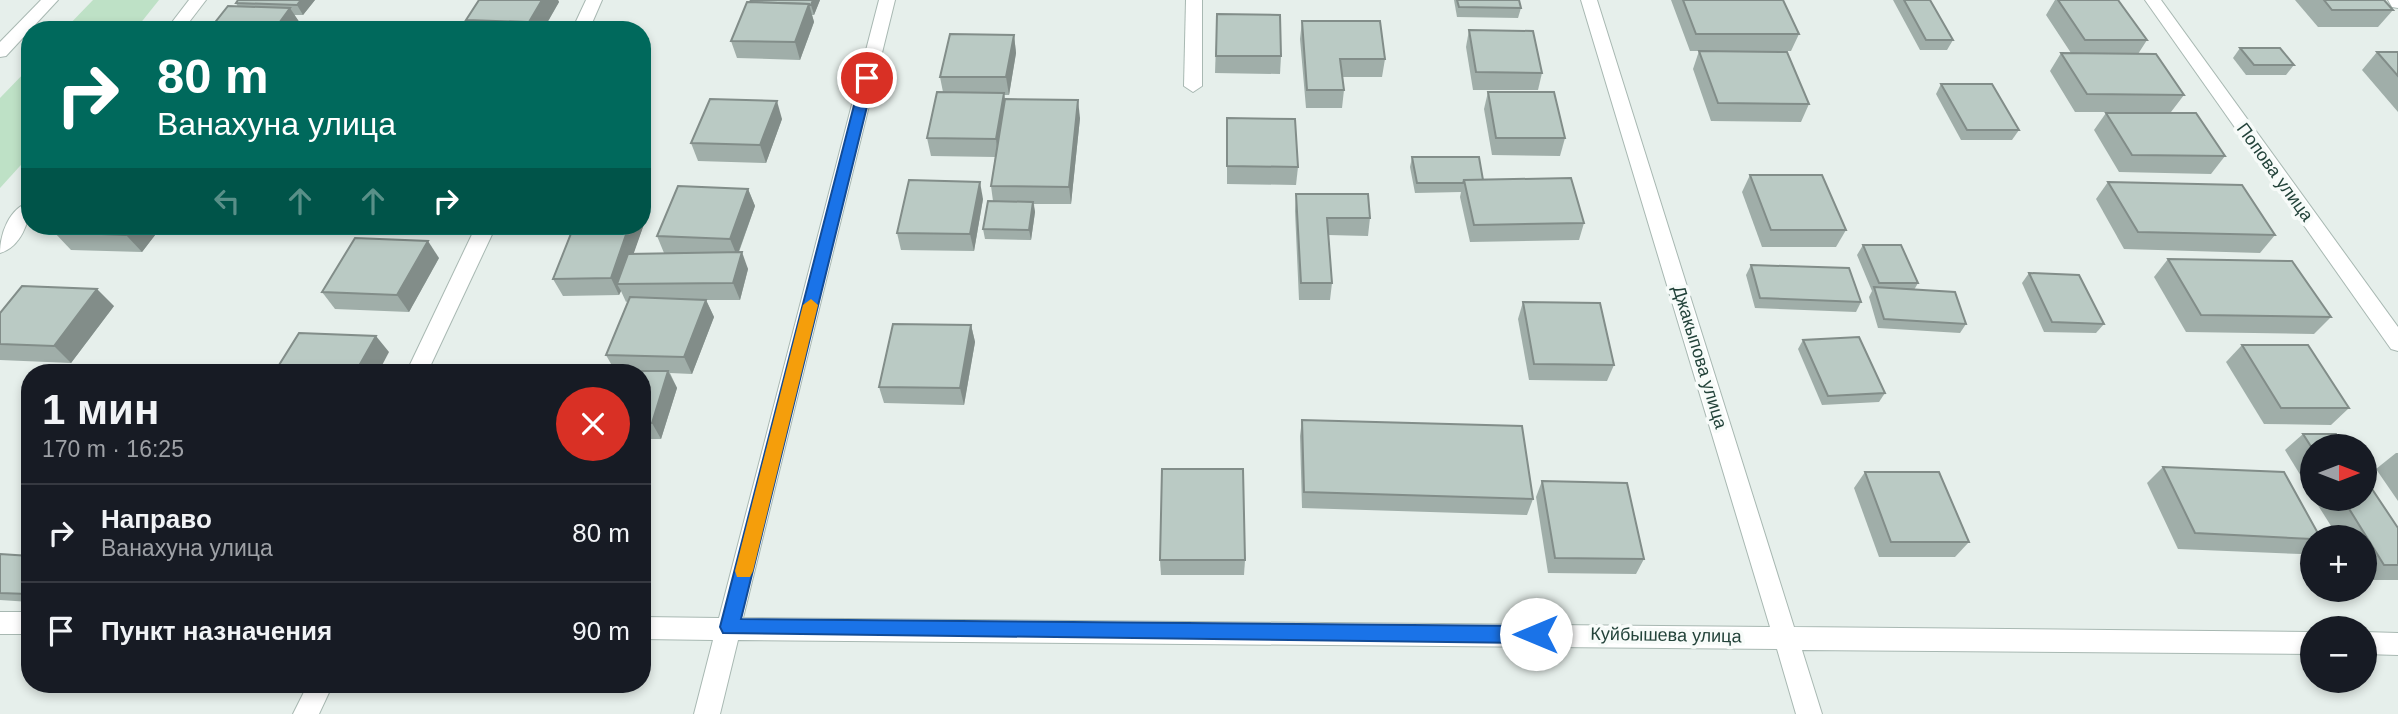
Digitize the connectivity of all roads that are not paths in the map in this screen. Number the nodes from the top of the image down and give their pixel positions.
1 (50, 0) edge
2 (198, 0) edge
3 (594, 0) edge
4 (887, 0) edge
5 (1194, 0) edge
6 (1589, 0) edge
7 (2152, 0) edge
8 (30, 21) edge
9 (181, 21) edge
10 (584, 21) edge
11 (21, 30) edge
12 (0, 52) edge
13 (1193, 86) dead end
14 (21, 220) edge
15 (482, 235) edge
16 (0, 246) edge
17 (2398, 343) edge
18 (420, 364) edge
19 (0, 623) edge
20 (21, 623) edge
21 (730, 627) junction
22 (651, 628) edge
23 (1787, 636) junction
24 (2300, 643) edge
25 (2377, 643) edge
26 (2398, 644) edge
27 (316, 693) edge
28 (306, 714) edge
29 (707, 714) edge
30 (1809, 714) edge

1 - 8 street
2 - 9 street
3 - 10 street
4 - 21 street
5 - 13 street
6 - 23 street, Джакыпова улица
7 - 17 street, Попова улица
11 - 12 street
14 - 16 street
15 - 18 street
19 - 20 street
21 - 22 street, Куйбышева улица
21 - 23 street, Куйбышева улица
21 - 29 street
23 - 24 street, Куйбышева улица
23 - 30 street, Джакыпова улица
25 - 26 street
27 - 28 street

